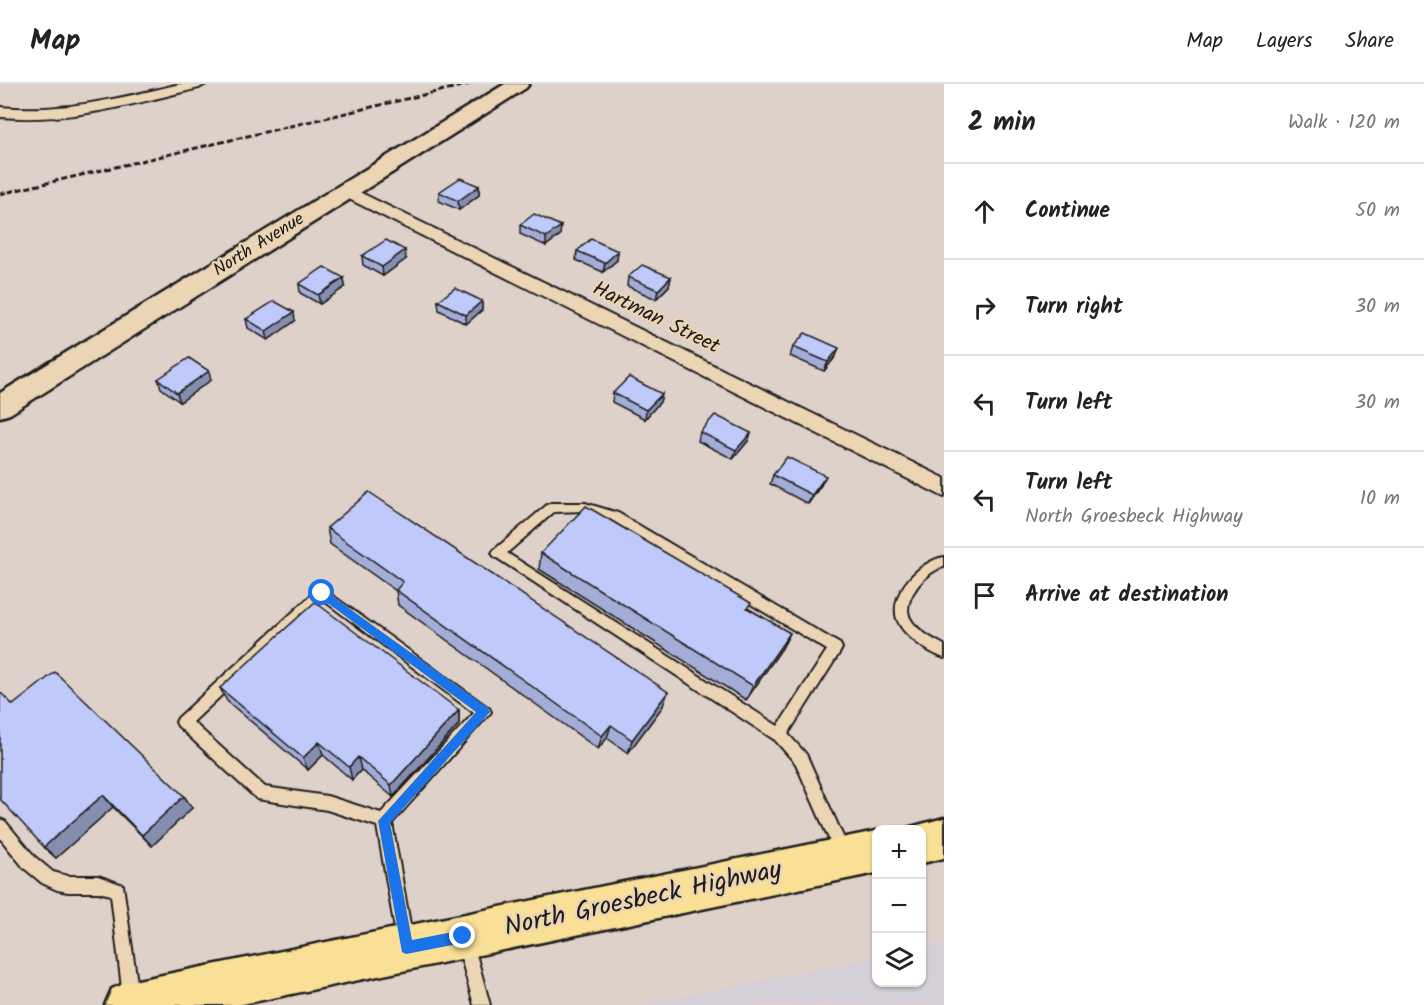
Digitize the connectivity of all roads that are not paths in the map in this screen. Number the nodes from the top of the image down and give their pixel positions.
1 (199, 84) edge
2 (519, 84) edge
3 (153, 89) edge
4 (0, 112) edge
5 (347, 190) junction
6 (0, 407) edge
7 (944, 488) edge
8 (944, 562) edge
9 (944, 652) edge
10 (780, 735) junction
11 (384, 821) junction
12 (0, 826) edge
13 (944, 838) edge
14 (926, 842) edge
15 (861, 855) edge
16 (463, 936) junction
17 (406, 948) junction
18 (130, 1005) edge
19 (482, 1005) edge

1 - 3 street
2 - 5 main road, North Avenue
3 - 4 street
5 - 6 main road, North Avenue
5 - 7 street, Hartman Street
8 - 9 lane
10 - 10 lane
10 - 15 lane
11 - 11 lane
11 - 17 lane
12 - 18 lane
13 - 14 main road
15 - 16 main road, North Groesbeck Highway
16 - 17 main road, North Groesbeck Highway
16 - 19 lane
17 - 18 main road, North Groesbeck Highway

